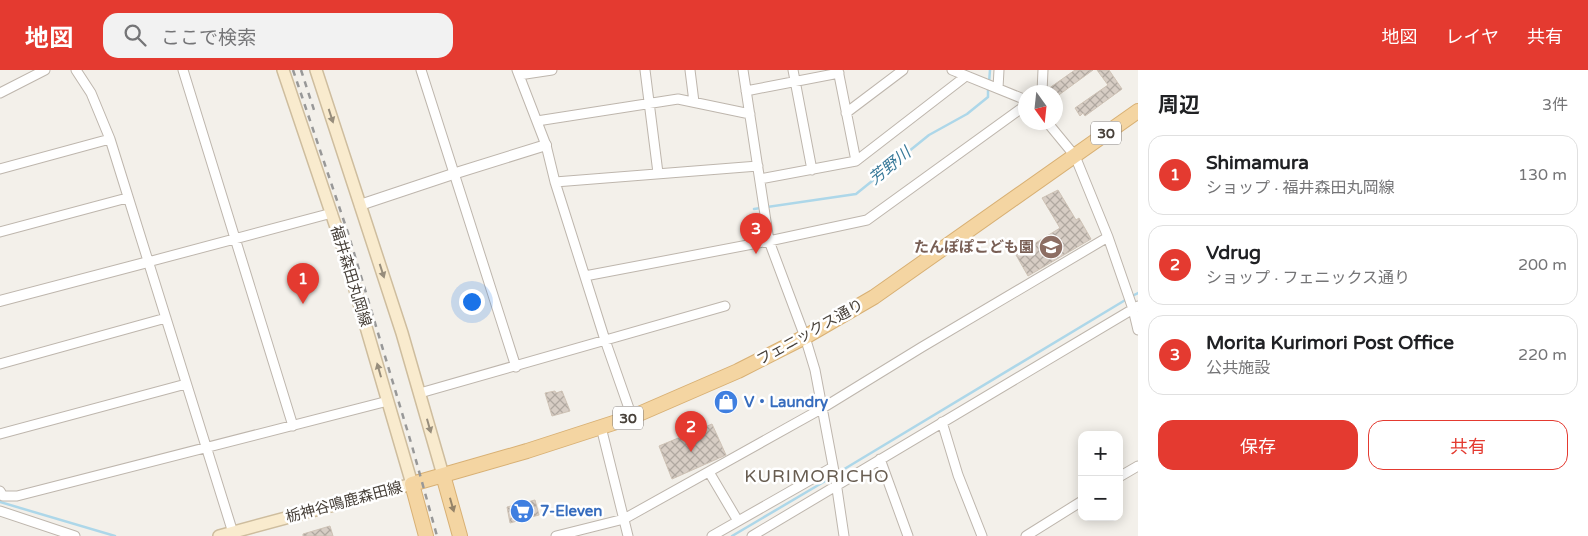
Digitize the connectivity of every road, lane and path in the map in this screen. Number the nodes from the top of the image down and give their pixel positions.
1 (45, 70) edge
2 (76, 70) edge
3 (183, 70) edge
4 (283, 70) edge
5 (316, 70) edge
6 (421, 70) edge
7 (552, 70) edge
8 (645, 70) edge
9 (690, 70) edge
10 (743, 70) edge
11 (793, 70) edge
12 (903, 70) edge
13 (952, 70) edge
14 (999, 70) edge
15 (1043, 70) edge
16 (518, 72) edge
17 (838, 72) edge
18 (966, 73) edge
19 (796, 82) junction
20 (1042, 85) edge
21 (998, 88) junction
22 (746, 91) junction
23 (0, 93) edge
24 (1018, 97) edge
25 (694, 102) junction
26 (648, 104) junction
27 (1018, 111) edge
28 (1138, 111) edge
29 (846, 113) junction
30 (750, 114) junction
31 (537, 121) junction
32 (1054, 130) edge
33 (110, 139) junction
34 (546, 145) junction
35 (1075, 156) junction
36 (856, 161) junction
37 (758, 166) junction
38 (0, 169) edge
39 (812, 170) junction
40 (658, 173) junction
41 (453, 174) junction
42 (760, 179) junction
43 (555, 182) junction
44 (128, 198) junction
45 (360, 205) junction
46 (332, 213) junction
47 (0, 232) edge
48 (1108, 237) junction
49 (236, 240) junction
50 (769, 241) junction
51 (148, 262) junction
52 (585, 276) junction
53 (0, 301) edge
54 (725, 306) dead end
55 (1136, 308) edge
56 (166, 318) junction
57 (1138, 330) edge
58 (805, 337) junction
59 (605, 340) junction
60 (0, 364) edge
61 (516, 367) junction
62 (186, 384) junction
63 (420, 393) junction
64 (388, 401) junction
65 (821, 409) junction
66 (632, 417) junction
67 (942, 422) junction
68 (293, 426) junction
69 (601, 427) junction
70 (0, 434) edge
71 (206, 446) junction
72 (880, 459) junction
73 (1138, 466) edge
74 (833, 467) junction
75 (709, 472) junction
76 (443, 475) junction
77 (1122, 476) edge
78 (412, 484) junction
79 (836, 484) junction
80 (0, 491) edge
81 (1078, 504) edge
82 (0, 511) edge
83 (624, 519) junction
84 (738, 521) junction
85 (233, 534) edge
86 (74, 536) edge
87 (219, 536) edge
88 (426, 536) edge
89 (460, 536) edge
90 (556, 536) edge
91 (628, 536) edge
92 (712, 536) edge
93 (752, 536) edge
94 (844, 536) edge
95 (908, 536) edge
96 (982, 536) edge
97 (1026, 536) edge

1 - 23 street
2 - 33 street
3 - 49 street
4 - 46 main road, 福井森田丸岡線
5 -> 45 main road, 福井森田丸岡線
6 - 41 street
7 - 16 street
8 - 26 street
9 - 25 street
10 - 22 street
11 - 19 street
12 - 29 street
13 - 18 street
14 - 21 street
15 - 20 street
16 - 31 street
17 - 19 street
17 - 29 street
18 - 21 street
18 - 36 street
19 - 22 street
19 - 39 street
21 - 24 street
22 - 30 street
25 - 26 street
25 - 30 street
26 - 31 street
26 - 40 street
27 - 50 street
28 - 35 main road, フェニックス通り / 30
29 - 36 street
30 - 37 street
31 - 34 street
32 - 35 street
33 - 38 street
33 - 44 street
34 - 41 street
34 - 43 street
35 - 48 street
35 - 58 main road, フェニックス通り / 30
36 - 39 street
37 - 40 street
37 - 42 street
39 - 42 street
40 - 43 street
41 - 45 street
41 - 61 street
42 - 50 street
43 - 52 street
44 - 47 street
44 - 51 street
45 -> 63 main road, 福井森田丸岡線
46 - 49 street
64 -> 46 main road, 福井森田丸岡線
48 - 55 street
48 - 65 street
49 - 51 street
49 - 68 street
50 - 52 street
50 - 58 street
51 - 53 street
51 - 56 street
52 - 59 street
54 - 59 street
55 - 57 street
55 - 67 street
56 - 60 street
56 - 62 street
58 - 65 street
58 - 66 main road, フェニックス通り / 30
59 - 61 street
59 - 66 street
61 - 63 street
62 - 70 street
62 - 71 street
63 -> 76 main road, 福井森田丸岡線
64 - 68 street
64 - 78 main road, 福井森田丸岡線
65 - 74 street
65 - 75 street
66 - 69 main road, フェニックス通り / 30
67 - 72 street
67 - 96 street
68 - 71 street
69 - 76 main road, フェニックス通り / 30
69 - 83 street
71 - 80 street
71 - 85 street
72 - 79 street
72 - 95 street
73 - 77 street
74 - 79 street
74 - 84 street
75 - 83 street
75 - 84 street
76 - 78 main road, 30
76 -> 89 main road
78 - 85 main road, 栃神谷鳴鹿森田線
78 - 88 main road
79 - 93 street
79 - 94 street
81 - 97 street
82 - 86 street
83 - 90 street
83 - 91 street
84 - 92 street
85 - 87 main road, 栃神谷鳴鹿森田線

